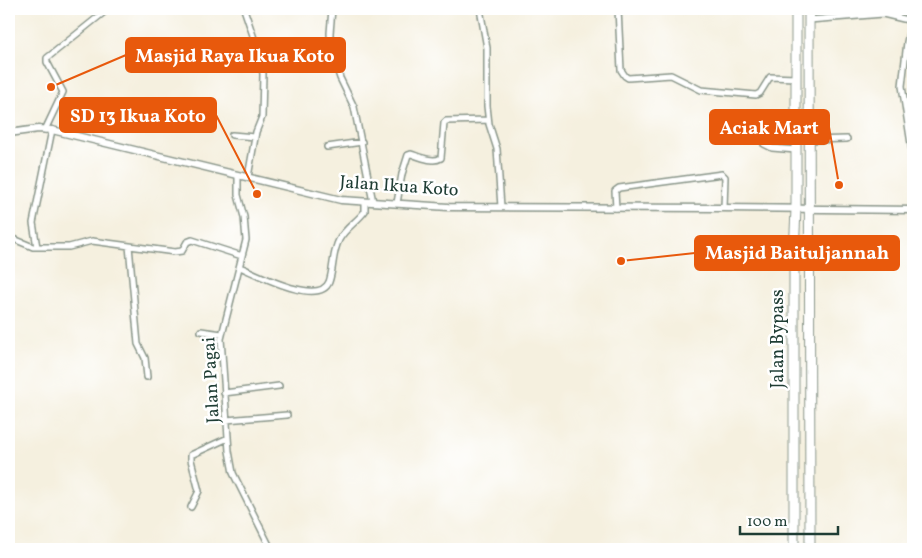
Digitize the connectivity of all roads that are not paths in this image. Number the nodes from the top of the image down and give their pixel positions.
1 (108, 9) edge
2 (244, 9) edge
3 (332, 9) edge
4 (480, 9) edge
5 (618, 9) edge
6 (796, 9) edge
7 (809, 9) edge
8 (913, 18) edge
9 (808, 20) junction
10 (796, 78) junction
11 (488, 120) junction
12 (49, 130) junction
13 (912, 132) edge
14 (9, 133) edge
15 (232, 135) dead end
16 (255, 137) junction
17 (847, 139) dead end
18 (809, 140) junction
19 (362, 142) junction
20 (764, 144) dead end
21 (327, 147) dead end
22 (796, 150) junction
23 (913, 157) edge
24 (238, 175) junction
25 (248, 177) junction
26 (365, 202) junction
27 (373, 202) junction
28 (397, 203) junction
29 (501, 207) junction
30 (616, 208) junction
31 (724, 208) junction
32 (809, 209) junction
33 (796, 210) junction
34 (913, 210) edge
35 (9, 237) edge
36 (129, 246) junction
37 (37, 247) junction
38 (242, 256) junction
39 (240, 267) junction
40 (201, 331) dead end
41 (222, 334) junction
42 (147, 377) dead end
43 (279, 386) dead end
44 (224, 393) junction
45 (795, 407) junction
46 (808, 408) junction
47 (287, 415) dead end
48 (226, 420) junction
49 (228, 438) junction
50 (191, 507) dead end
51 (271, 549) edge
52 (794, 549) edge
53 (810, 549) edge

1 - 12 street
2 - 16 street
3 - 19 street
4 - 11 street
5 - 10 street
6 - 10 highway, Jalan Bypass
7 - 9 highway
8 - 9 street
8 - 13 street
9 - 18 highway
10 - 22 highway, Jalan Bypass
11 - 28 street
11 - 29 street
12 - 14 street, Jalan Ikua Koto
12 - 24 street, Jalan Ikua Koto
12 - 37 street
13 - 23 street
15 - 16 street
16 - 25 street
17 - 18 street
18 - 32 highway
19 - 21 street
19 - 27 street
20 - 22 street
22 - 33 highway, Jalan Bypass
24 - 25 street, Jalan Ikua Koto
24 - 38 street, Jalan Pagai
25 - 26 street, Jalan Ikua Koto
26 - 27 street, Jalan Ikua Koto
26 - 39 street
27 - 28 street, Jalan Ikua Koto
28 - 29 street, Jalan Ikua Koto
29 - 30 street, Jalan Ikua Koto
30 - 31 street, Jalan Ikua Koto
30 - 31 street
31 - 33 street, Jalan Ikua Koto
32 - 33 street, Jalan Ikua Koto
32 - 34 street, Jalan Ikua Koto
32 - 46 highway
33 - 45 highway, Jalan Bypass
35 - 37 street
36 - 37 street
36 - 38 street
36 - 42 street
38 - 39 street, Jalan Pagai
39 - 41 street, Jalan Pagai
40 - 41 street
41 - 44 street, Jalan Pagai
43 - 44 street
44 - 48 street, Jalan Pagai
45 - 46 highway
45 - 52 highway, Jalan Bypass
46 - 53 highway
47 - 48 street
48 - 49 street, Jalan Pagai
49 - 50 street
49 - 51 street, Jalan Pagai

